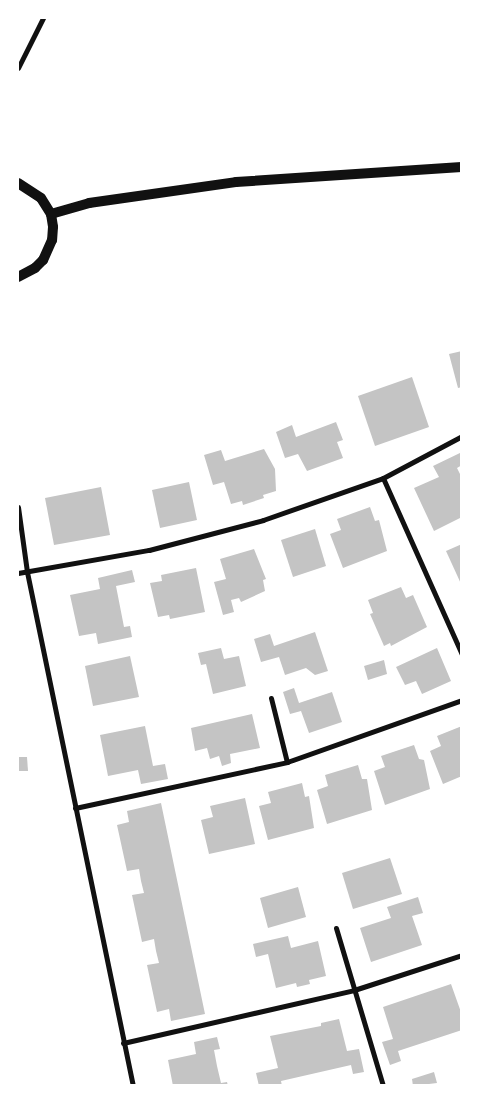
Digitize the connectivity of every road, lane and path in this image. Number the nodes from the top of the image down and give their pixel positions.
1 (43, 18) edge
2 (18, 68) edge
3 (462, 168) edge
4 (18, 183) edge
5 (51, 214) junction
6 (18, 277) edge
7 (462, 436) edge
8 (383, 478) junction
9 (18, 507) edge
10 (26, 572) junction
11 (18, 573) edge
12 (462, 655) edge
13 (270, 698) dead end
14 (462, 700) edge
15 (287, 762) junction
16 (75, 808) junction
17 (336, 928) dead end
18 (462, 955) edge
19 (354, 990) junction
20 (123, 1043) junction
21 (133, 1086) edge
22 (383, 1086) edge

1 - 2 street
3 - 5 main road
4 - 5 main road
5 - 6 main road
7 - 8 street
8 - 10 street
8 - 12 street
9 - 10 street
10 - 11 street
10 - 16 street
13 - 15 street
14 - 15 street
15 - 16 street
16 - 20 street
17 - 19 street
18 - 19 street
19 - 20 street
19 - 22 street
20 - 21 street

